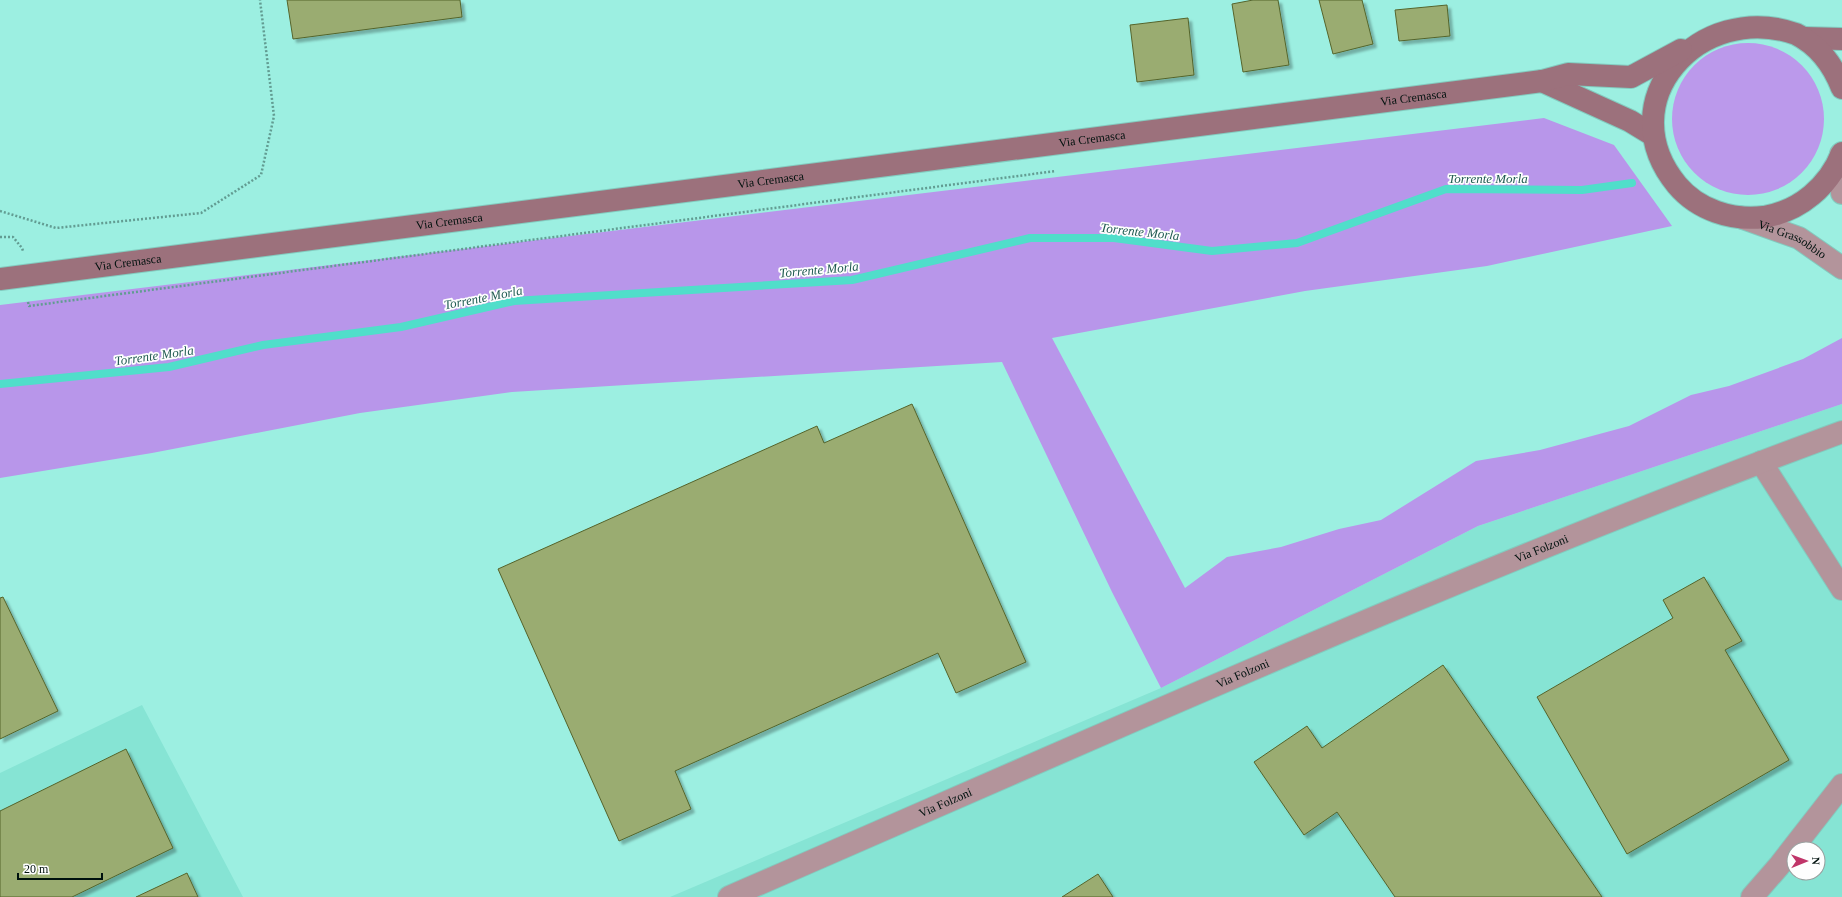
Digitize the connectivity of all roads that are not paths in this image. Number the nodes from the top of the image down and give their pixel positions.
1 (1804, 38) junction
2 (1842, 39) edge
3 (1681, 50) junction
4 (1542, 81) junction
5 (1842, 88) edge
6 (1653, 135) junction
7 (1842, 153) edge
8 (1842, 193) edge
9 (1740, 217) junction
10 (1842, 268) edge
11 (0, 279) edge
12 (1842, 432) edge
13 (1761, 462) junction
14 (1842, 590) edge
15 (1842, 785) edge
16 (729, 897) edge
17 (1752, 897) edge

1 - 2 main road
1 - 3 main road
1 - 5 main road
3 - 4 main road, Via Cremasca
3 - 6 main road
4 - 6 main road
4 - 11 main road, Via Cremasca
6 - 9 main road
7 - 8 street
7 - 9 main road
9 - 10 street, Via Grassobbio
12 - 13 street, Via Folzoni
13 - 14 street
13 - 16 street, Via Folzoni
15 - 17 street

